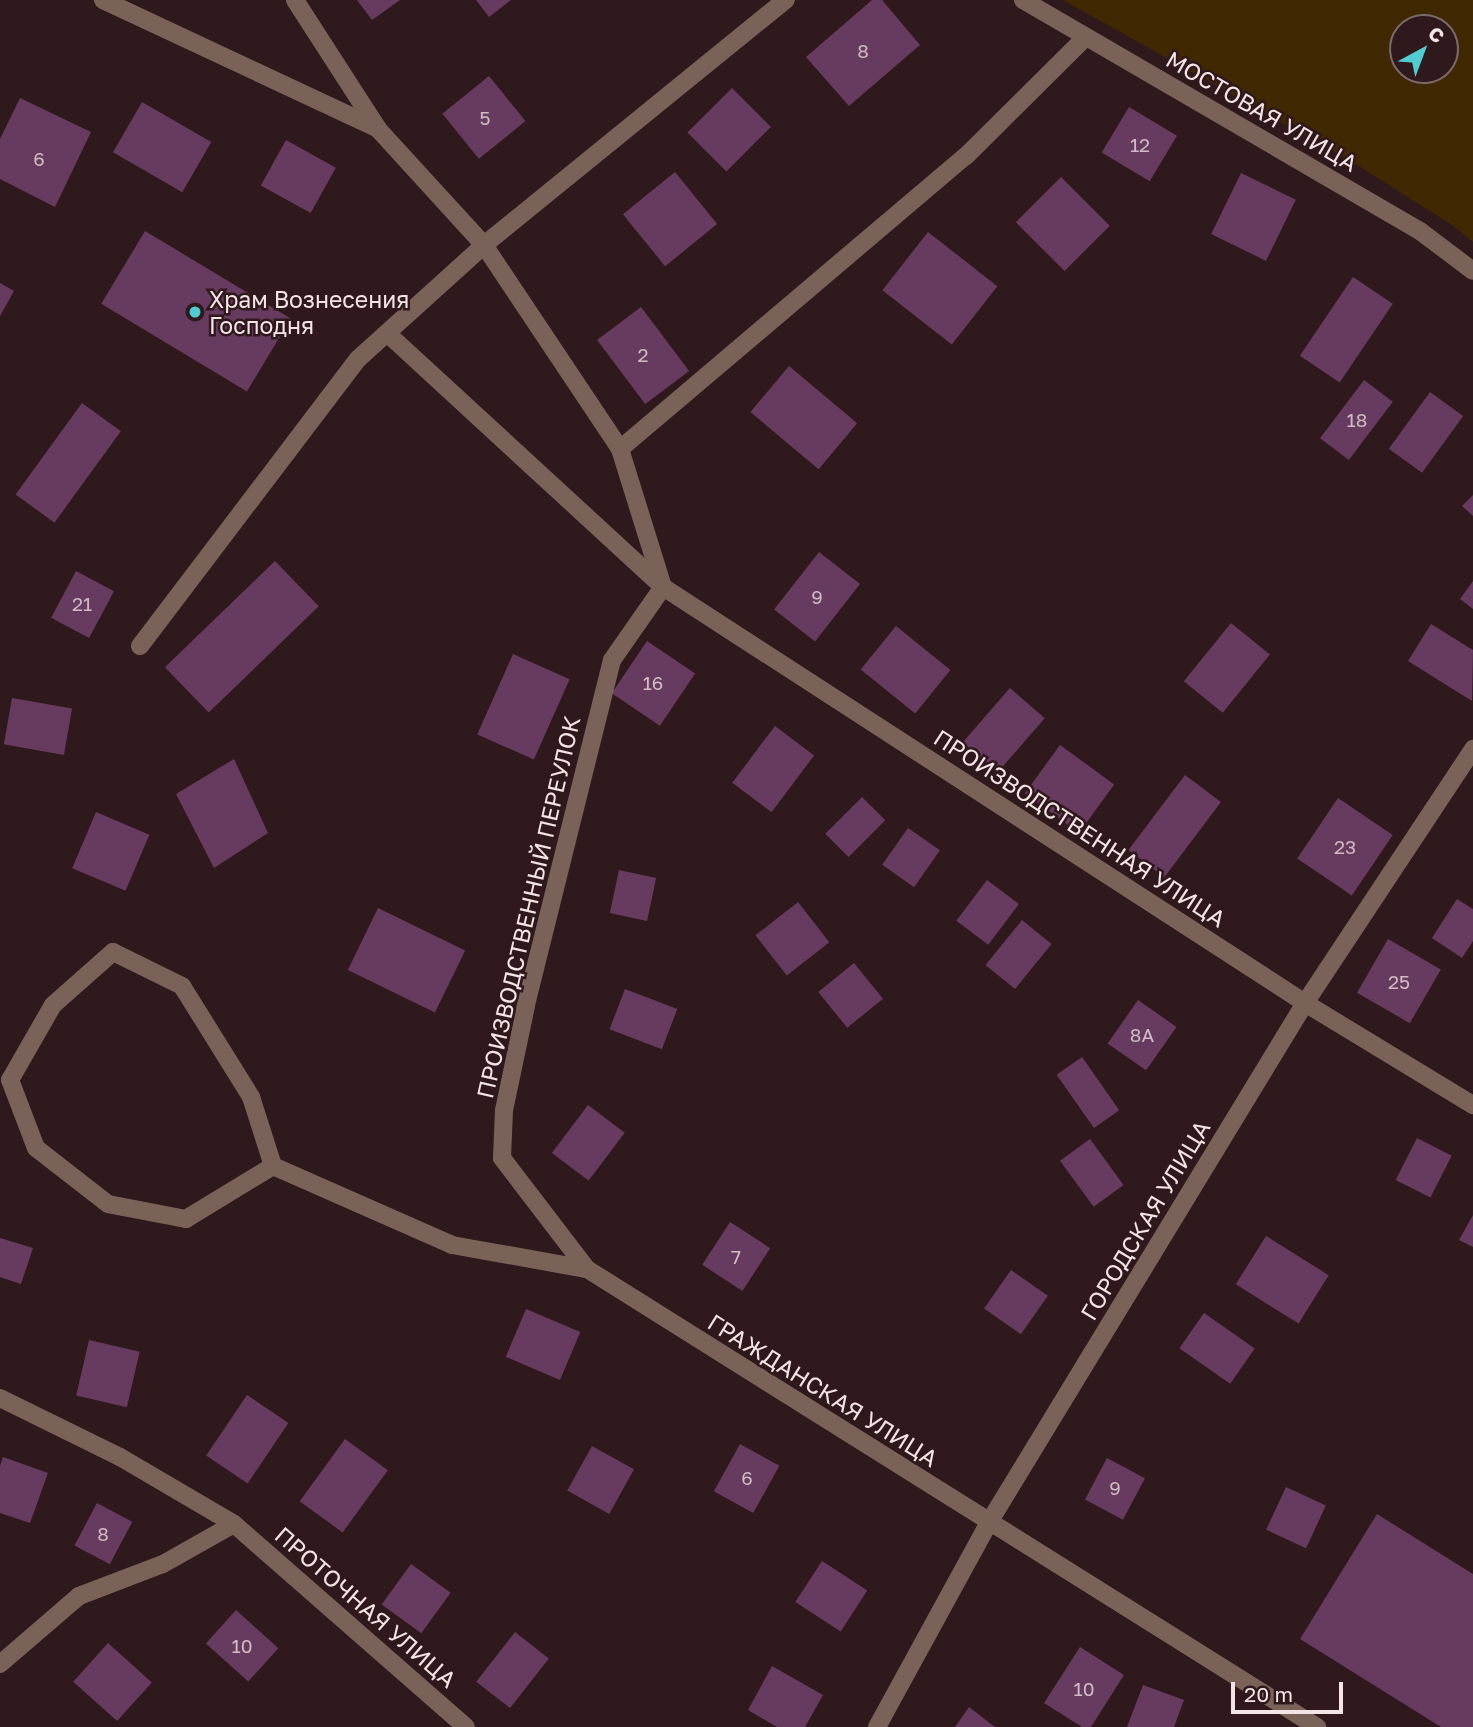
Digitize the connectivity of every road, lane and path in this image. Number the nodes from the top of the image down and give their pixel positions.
1 (103, 0) edge
2 (295, 0) edge
3 (786, 0) edge
4 (1023, 0) edge
5 (1086, 37) junction
6 (378, 129) junction
7 (484, 245) junction
8 (1473, 271) edge
9 (388, 335) junction
10 (620, 449) junction
11 (663, 587) junction
12 (140, 646) dead end
13 (1473, 749) edge
14 (1306, 1003) junction
15 (1473, 1105) edge
16 (273, 1166) junction
17 (587, 1269) junction
18 (0, 1398) edge
19 (234, 1524) junction
20 (988, 1524) junction
21 (0, 1664) edge
22 (466, 1727) edge
23 (877, 1727) edge
24 (1317, 1727) edge

1 - 6 street
2 - 6 street
3 - 7 street
4 - 5 street, МОСТОВАЯ УЛИЦА
5 - 8 street, МОСТОВАЯ УЛИЦА
5 - 10 street
6 - 7 street
7 - 9 street
7 - 10 street
9 - 11 street, ПРОИЗВОДСТВЕННАЯ УЛИЦА
9 - 12 street
10 - 11 street
11 - 14 street, ПРОИЗВОДСТВЕННАЯ УЛИЦА
11 - 17 street, ПРОИЗВОДСТВЕННЫЙ ПЕРЕУЛОК
13 - 14 street, ГОРОДСКАЯ УЛИЦА
14 - 15 street, ПРОИЗВОДСТВЕННАЯ УЛИЦА
14 - 20 street, ГОРОДСКАЯ УЛИЦА
16 - 16 street
16 - 17 street, ГРАЖДАНСКАЯ УЛИЦА
17 - 20 street, ГРАЖДАНСКАЯ УЛИЦА
18 - 19 street, ПРОТОЧНАЯ УЛИЦА
19 - 21 street
19 - 22 street, ПРОТОЧНАЯ УЛИЦА
20 - 23 street, ГОРОДСКАЯ УЛИЦА
20 - 24 street, ГРАЖДАНСКАЯ УЛИЦА

